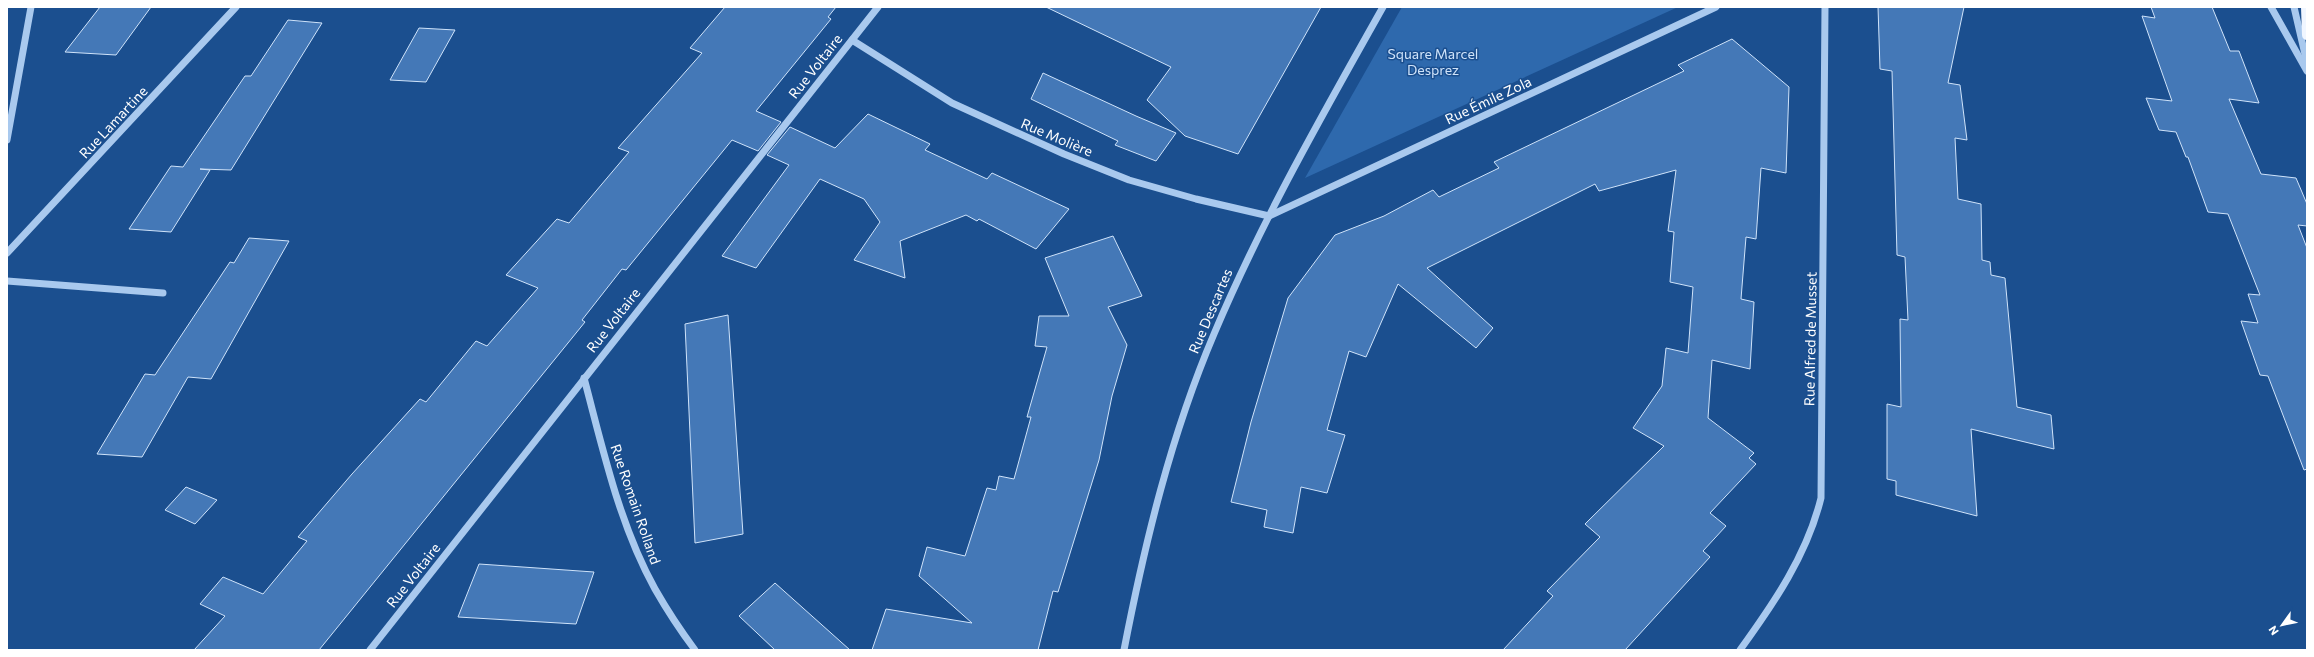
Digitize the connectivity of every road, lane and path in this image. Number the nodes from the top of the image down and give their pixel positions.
1 (30, 7) edge
2 (236, 7) edge
3 (878, 7) edge
4 (1383, 7) edge
5 (1716, 7) edge
6 (1825, 7) edge
7 (2271, 7) edge
8 (2294, 7) edge
9 (2306, 7) edge
10 (2307, 35) edge
11 (852, 40) junction
12 (2307, 63) edge
13 (2307, 71) edge
14 (7, 140) edge
15 (1269, 216) junction
16 (7, 253) edge
17 (7, 281) edge
18 (163, 293) dead end
19 (584, 378) junction
20 (370, 650) edge
21 (695, 650) edge
22 (1124, 650) edge
23 (1740, 650) edge

1 - 14 street
2 - 16 street, Rue Lamartine
3 - 11 street, Rue Voltaire
4 - 15 street, Rue Descartes
5 - 15 street, Rue Émile Zola
6 - 23 street, Rue Alfred de Musset
7 - 13 street
8 - 12 street
9 - 10 main road
11 - 15 street, Rue Molière
11 - 19 street, Rue Voltaire
15 - 22 street, Rue Descartes
17 - 18 street
19 - 20 street, Rue Voltaire
19 - 21 street, Rue Romain Rolland

